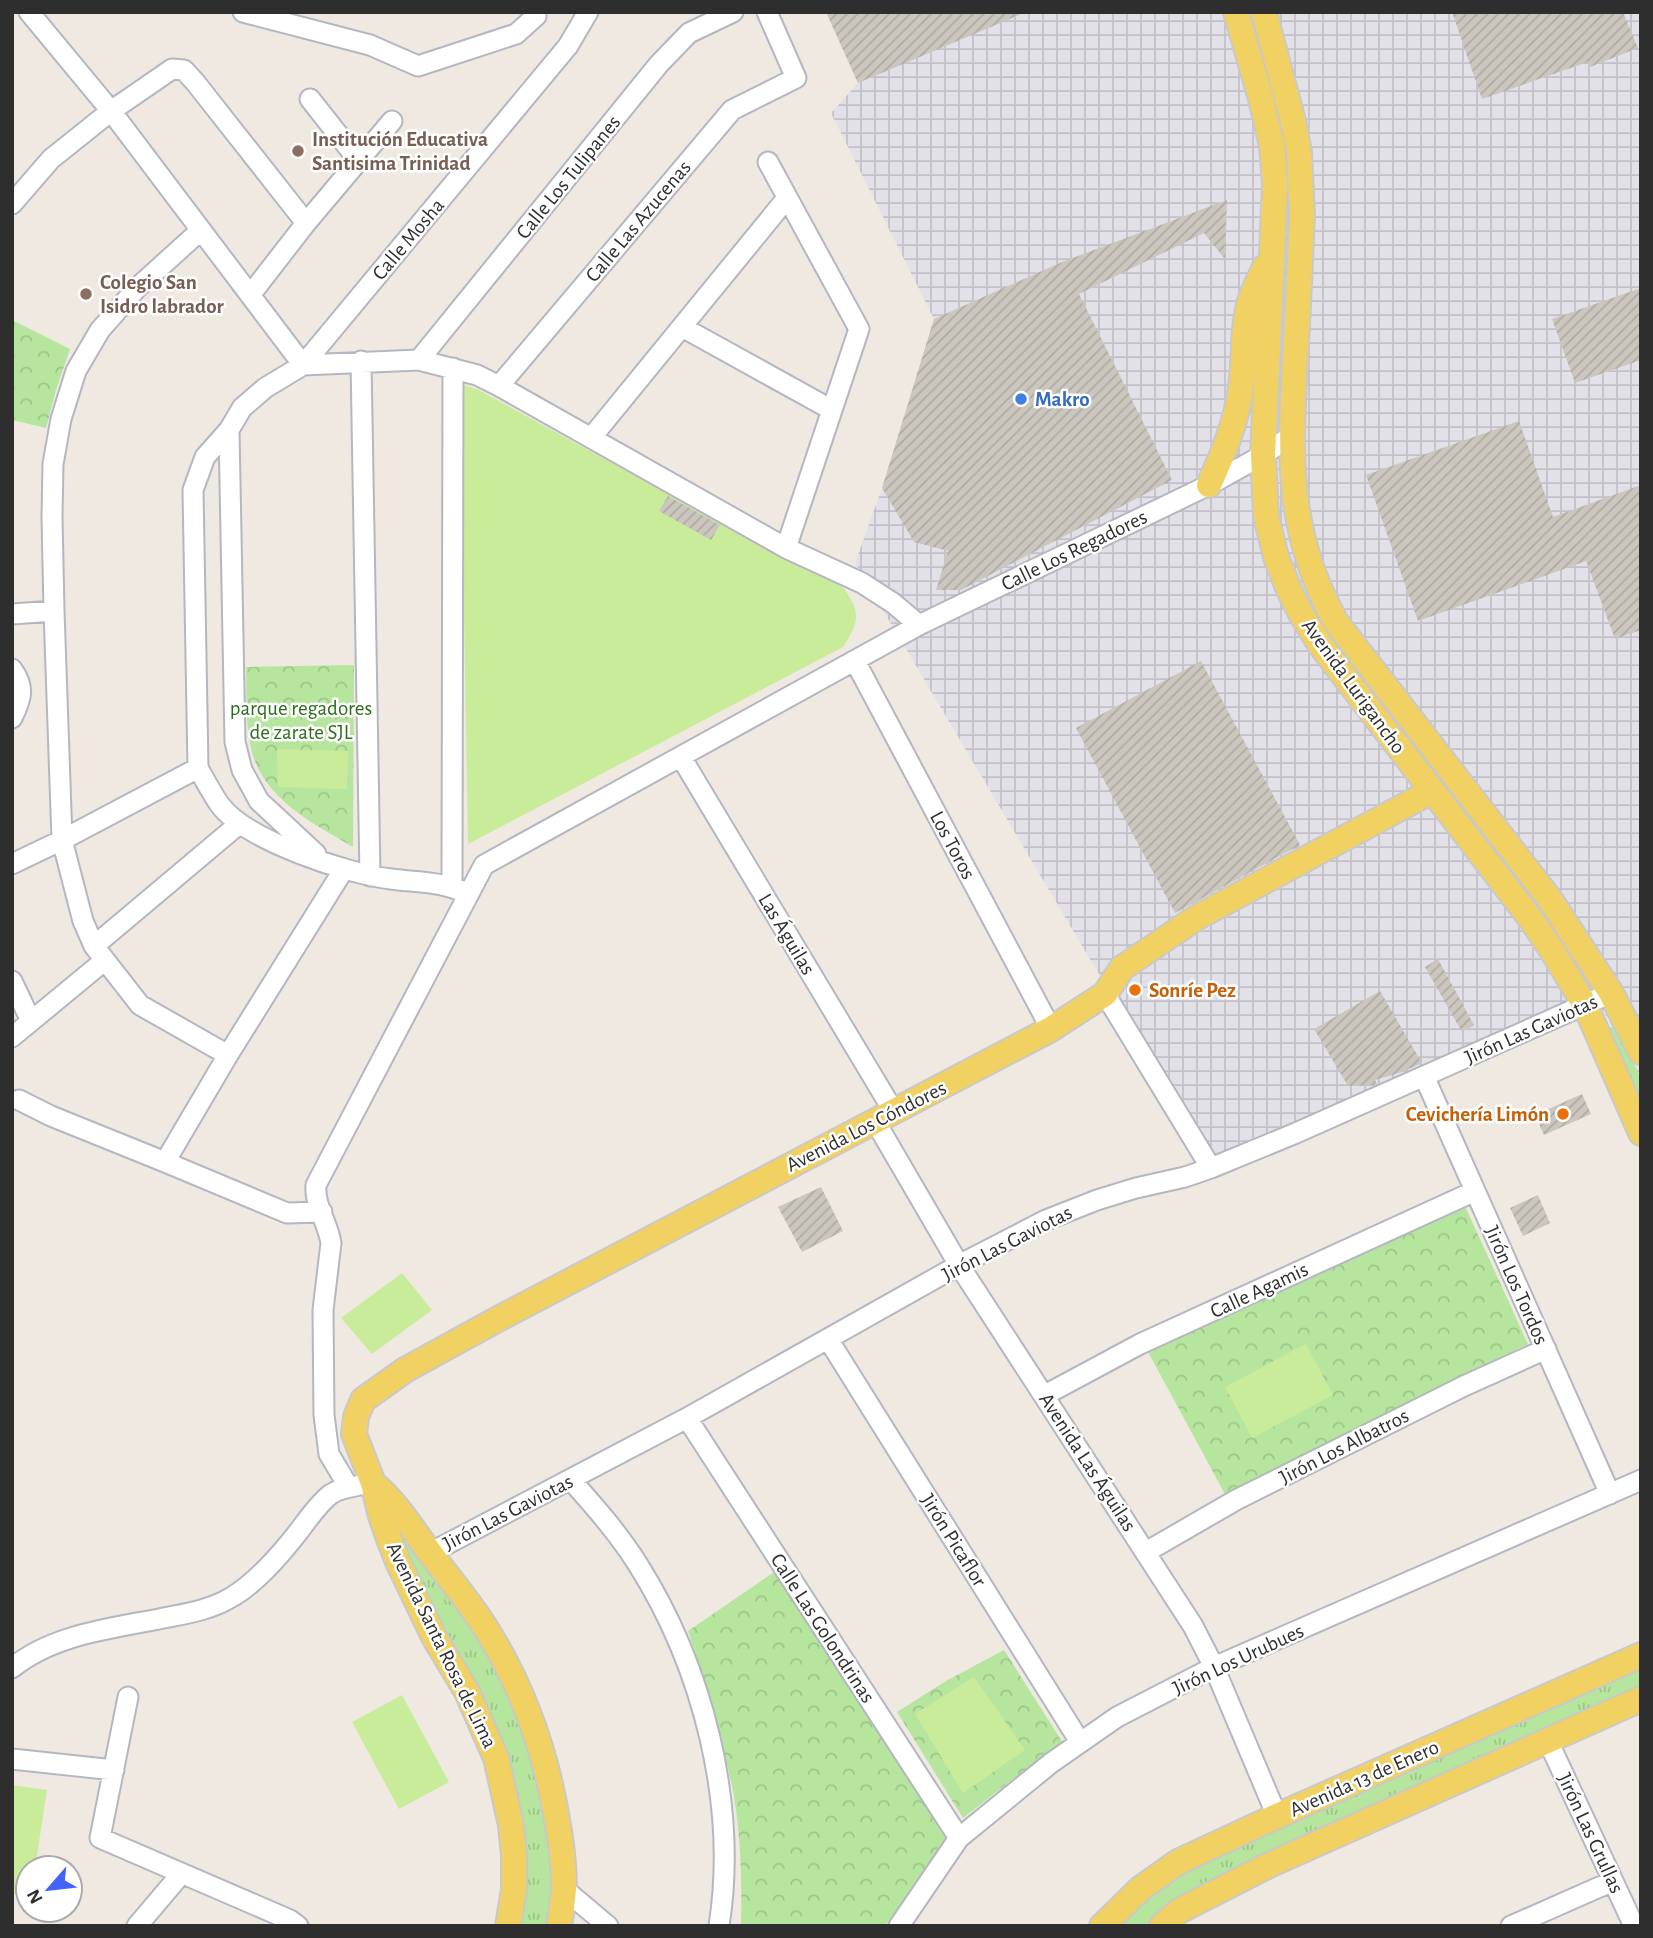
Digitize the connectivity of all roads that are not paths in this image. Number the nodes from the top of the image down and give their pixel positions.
1 (29, 12) edge
2 (243, 12) edge
3 (534, 12) edge
4 (588, 12) edge
5 (733, 12) edge
6 (767, 12) edge
7 (1236, 12) edge
8 (1264, 12) edge
9 (310, 99) dead end
10 (111, 111) junction
11 (392, 121) dead end
12 (359, 161) junction
13 (768, 162) dead end
14 (787, 198) junction
15 (12, 204) edge
16 (306, 223) junction
17 (201, 230) junction
18 (1272, 253) junction
19 (251, 294) junction
20 (682, 327) junction
21 (419, 360) junction
22 (360, 361) junction
23 (303, 365) junction
24 (453, 368) junction
25 (499, 386) junction
26 (832, 410) junction
27 (229, 430) junction
28 (1291, 436) junction
29 (591, 438) junction
30 (1263, 455) junction
31 (1209, 485) junction
32 (786, 548) junction
33 (54, 611) junction
34 (12, 614) edge
35 (919, 625) junction
36 (855, 661) junction
37 (12, 669) edge
38 (12, 718) edge
39 (681, 757) junction
40 (198, 768) junction
41 (1432, 791) junction
42 (239, 824) junction
43 (62, 840) junction
44 (12, 864) edge
45 (336, 867) junction
46 (370, 876) junction
47 (461, 890) junction
48 (99, 953) junction
49 (12, 981) edge
50 (1611, 993) junction
51 (1105, 994) junction
52 (1585, 1005) junction
53 (31, 1021) junction
54 (1051, 1029) junction
55 (12, 1037) edge
56 (1641, 1052) edge
57 (228, 1055) junction
58 (1424, 1076) junction
59 (19, 1100) dead end
60 (884, 1116) junction
61 (1641, 1133) edge
62 (165, 1162) junction
63 (1211, 1168) junction
64 (1475, 1191) junction
65 (322, 1212) junction
66 (959, 1265) junction
67 (828, 1339) junction
68 (1546, 1349) junction
69 (1045, 1395) junction
70 (687, 1418) junction
71 (571, 1480) junction
72 (1641, 1480) edge
73 (373, 1483) junction
74 (348, 1486) junction
75 (1610, 1494) junction
76 (1146, 1552) junction
77 (430, 1553) junction
78 (1641, 1656) edge
79 (1214, 1667) junction
80 (12, 1668) edge
81 (128, 1697) dead end
82 (1641, 1699) edge
83 (1548, 1741) junction
84 (1080, 1742) junction
85 (12, 1759) edge
86 (114, 1770) junction
87 (1277, 1816) junction
88 (959, 1838) junction
89 (181, 1874) junction
90 (1613, 1881) junction
91 (564, 1889) junction
92 (1176, 1921) edge
93 (137, 1926) edge
94 (298, 1926) edge
95 (508, 1926) edge
96 (559, 1926) edge
97 (608, 1926) edge
98 (719, 1926) edge
99 (899, 1926) edge
100 (1102, 1926) edge
101 (1511, 1926) edge
102 (1634, 1926) edge

1 - 10 street
2 - 3 street
4 - 23 street, Calle Mosha
5 - 21 street, Calle Los Tulipanes
6 - 25 street, Calle Las Azucenas
7 - 18 main road, Avenida Lurigancho
8 - 28 main road, Avenida Lurigancho
9 - 12 street
10 - 15 street
10 - 16 street
10 - 17 street
11 - 12 street
12 - 16 street
13 - 14 street
14 - 20 street
14 - 26 street
16 - 19 street
17 - 19 street
17 - 33 street
18 - 30 main road, Avenida Lurigancho
18 - 31 main road
19 - 23 street
20 - 26 street
20 - 29 street
21 - 22 street
21 - 24 street
22 - 23 street
22 - 46 street
23 - 27 street
24 - 25 street
24 - 47 street
25 - 29 street
26 - 32 street
27 - 40 street
27 - 45 street
28 - 30 street, Calle Los Regadores
28 - 50 main road, Avenida Lurigancho
29 - 32 street
30 - 31 street, Calle Los Regadores
30 - 41 main road, Avenida Lurigancho
31 - 35 street, Calle Los Regadores
32 - 35 street
33 - 34 street
33 - 43 street
35 - 36 street, Calle Los Regadores
36 - 39 street, Calle Los Regadores
36 - 54 street, Los Toros
37 - 38 street
39 - 47 street, Calle Los Regadores
39 - 60 street, Las Águilas
40 - 42 street
40 - 43 street
41 - 51 main road, Avenida Los Cóndores
41 - 52 main road, Avenida Lurigancho
42 - 45 street
42 - 48 street
43 - 44 street
43 - 48 street
45 - 46 street
45 - 57 street
46 - 47 street
47 - 65 street, Calle Los Regadores
48 - 53 street
48 - 57 street
49 - 53 street
50 - 52 street, Jirón Las Gaviotas
50 - 56 main road, Avenida Lurigancho
51 - 54 main road, Avenida Los Cóndores
51 - 63 street
52 - 58 street, Jirón Las Gaviotas
52 - 61 main road, Avenida Lurigancho
53 - 55 street
54 - 60 main road, Avenida Los Cóndores
57 - 62 street
58 - 63 street, Jirón Las Gaviotas
58 - 64 street, Jirón Los Tordos
59 - 62 street
60 - 66 street, Avenida Las Águilas
60 - 73 main road, Avenida Los Cóndores
62 - 65 street
63 - 66 street, Jirón Las Gaviotas
64 - 68 street, Jirón Los Tordos
64 - 69 street, Calle Agamis
65 - 74 street, Calle Los Regadores
66 - 67 street, Jirón Las Gaviotas
66 - 69 street, Avenida Las Águilas
67 - 70 street, Jirón Las Gaviotas
67 - 84 street, Jirón Picaflor
68 - 75 street, Jirón Los Tordos
68 - 76 street, Jirón Los Albatros
69 - 76 street, Avenida Las Águilas
70 - 71 street, Jirón Las Gaviotas
70 - 88 street, Calle Las Golondrinas
71 - 77 street, Jirón Las Gaviotas
71 - 98 street
72 - 75 street, Jirón Los Urubues
73 - 74 street
73 - 77 main road, Avenida Santa Rosa de Lima
73 - 95 main road, Avenida Santa Rosa de Lima
74 - 80 street
75 - 79 street, Jirón Los Urubues
76 - 79 street, Avenida Las Águilas
77 - 91 main road, Avenida Santa Rosa de Lima
78 - 87 main road, Avenida 13 de Enero
79 - 84 street, Jirón Los Urubues
79 - 87 street, Avenida Las Águilas
81 - 86 street
82 - 83 main road, Avenida 13 de Enero
83 - 90 street, Jirón Las Grullas
83 - 92 main road, Avenida 13 de Enero
84 - 88 street, Jirón Los Urubues
85 - 86 street
86 - 89 street
87 - 100 main road, Avenida 13 de Enero
88 - 99 street, Jirón Los Urubues
89 - 93 street
89 - 94 street
90 - 101 street
90 - 102 street, Jirón Las Grullas
91 - 96 main road, Avenida Santa Rosa de Lima
91 - 97 street

